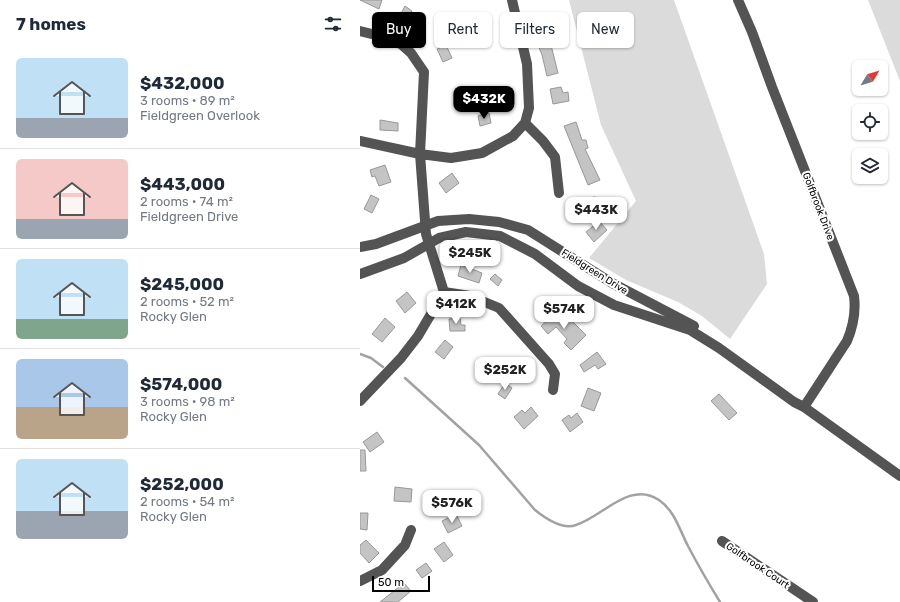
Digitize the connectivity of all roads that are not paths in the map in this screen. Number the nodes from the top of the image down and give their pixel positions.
1 (512, 0) edge
2 (738, 0) edge
3 (360, 31) edge
4 (524, 124) junction
5 (360, 141) edge
6 (420, 154) junction
7 (559, 193) dead end
8 (426, 225) junction
9 (429, 242) junction
10 (360, 246) edge
11 (360, 274) edge
12 (444, 292) junction
13 (553, 390) dead end
14 (360, 401) edge
15 (804, 407) junction
16 (900, 476) edge
17 (411, 530) dead end
18 (722, 541) dead end
19 (360, 581) edge
20 (813, 602) edge

1 - 4 street
2 - 15 street, Golfbrook Drive
3 - 6 street
4 - 6 street
4 - 7 street
5 - 6 street
6 - 8 street
8 - 9 street
8 - 10 street, Fieldgreen Drive
8 - 15 street, Fieldgreen Drive
9 - 11 street, Fieldgreen Drive
9 - 12 street
9 - 15 street, Fieldgreen Drive
12 - 13 street
12 - 14 street
15 - 16 street, Fieldgreen Drive
17 - 19 street
18 - 20 street, Golfbrook Court

